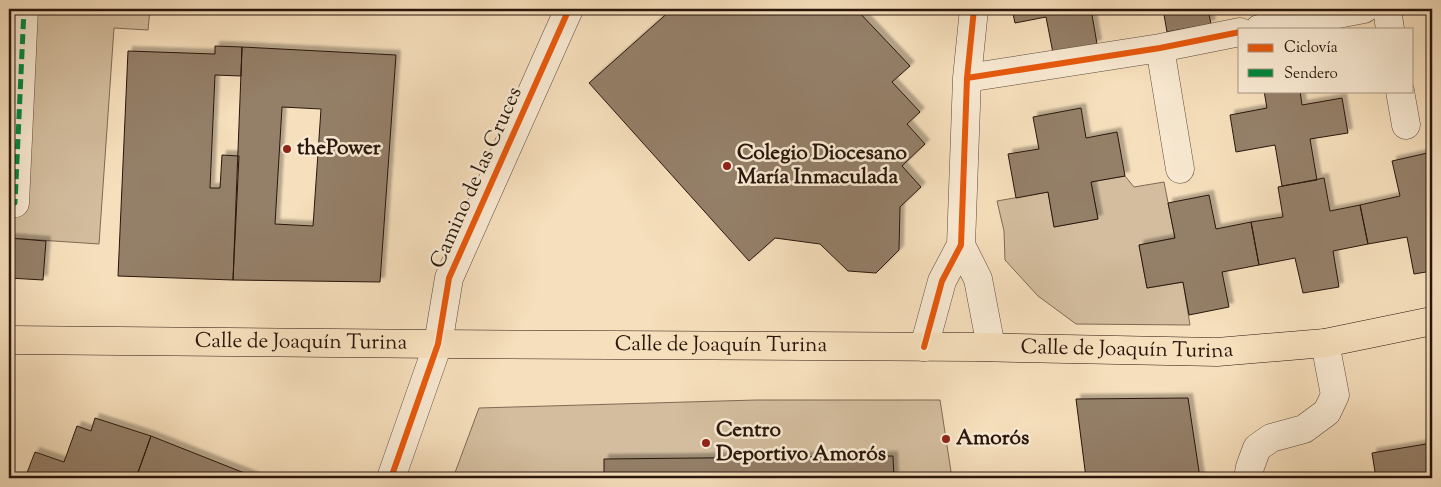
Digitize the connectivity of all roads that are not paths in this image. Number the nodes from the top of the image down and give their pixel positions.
1 (24, 9) edge
2 (569, 9) edge
3 (974, 9) edge
4 (1364, 9) edge
5 (1387, 9) edge
6 (1264, 28) edge
7 (1390, 28) edge
8 (1238, 32) edge
9 (1160, 48) junction
10 (967, 78) junction
11 (1400, 92) edge
12 (1406, 125) dead end
13 (1180, 170) dead end
14 (9, 203) edge
15 (962, 246) junction
16 (1432, 321) edge
17 (9, 340) edge
18 (1325, 343) junction
19 (438, 344) junction
20 (924, 347) junction
21 (991, 347) junction
22 (391, 478) edge
23 (1248, 478) edge

1 - 14 street
2 - 19 street, Camino de las Cruces
3 - 10 street
4 - 6 street
5 - 7 street
8 - 9 street
9 - 10 street
9 - 13 street
10 - 15 street
11 - 12 street
15 - 20 street
15 - 21 street
16 - 18 main road, Calle de Joaquín Turina
17 - 19 main road, Calle de Joaquín Turina
18 - 21 main road, Calle de Joaquín Turina
18 - 23 street
19 - 20 main road, Calle de Joaquín Turina
19 - 22 street, Camino de las Cruces
20 - 21 main road, Calle de Joaquín Turina

